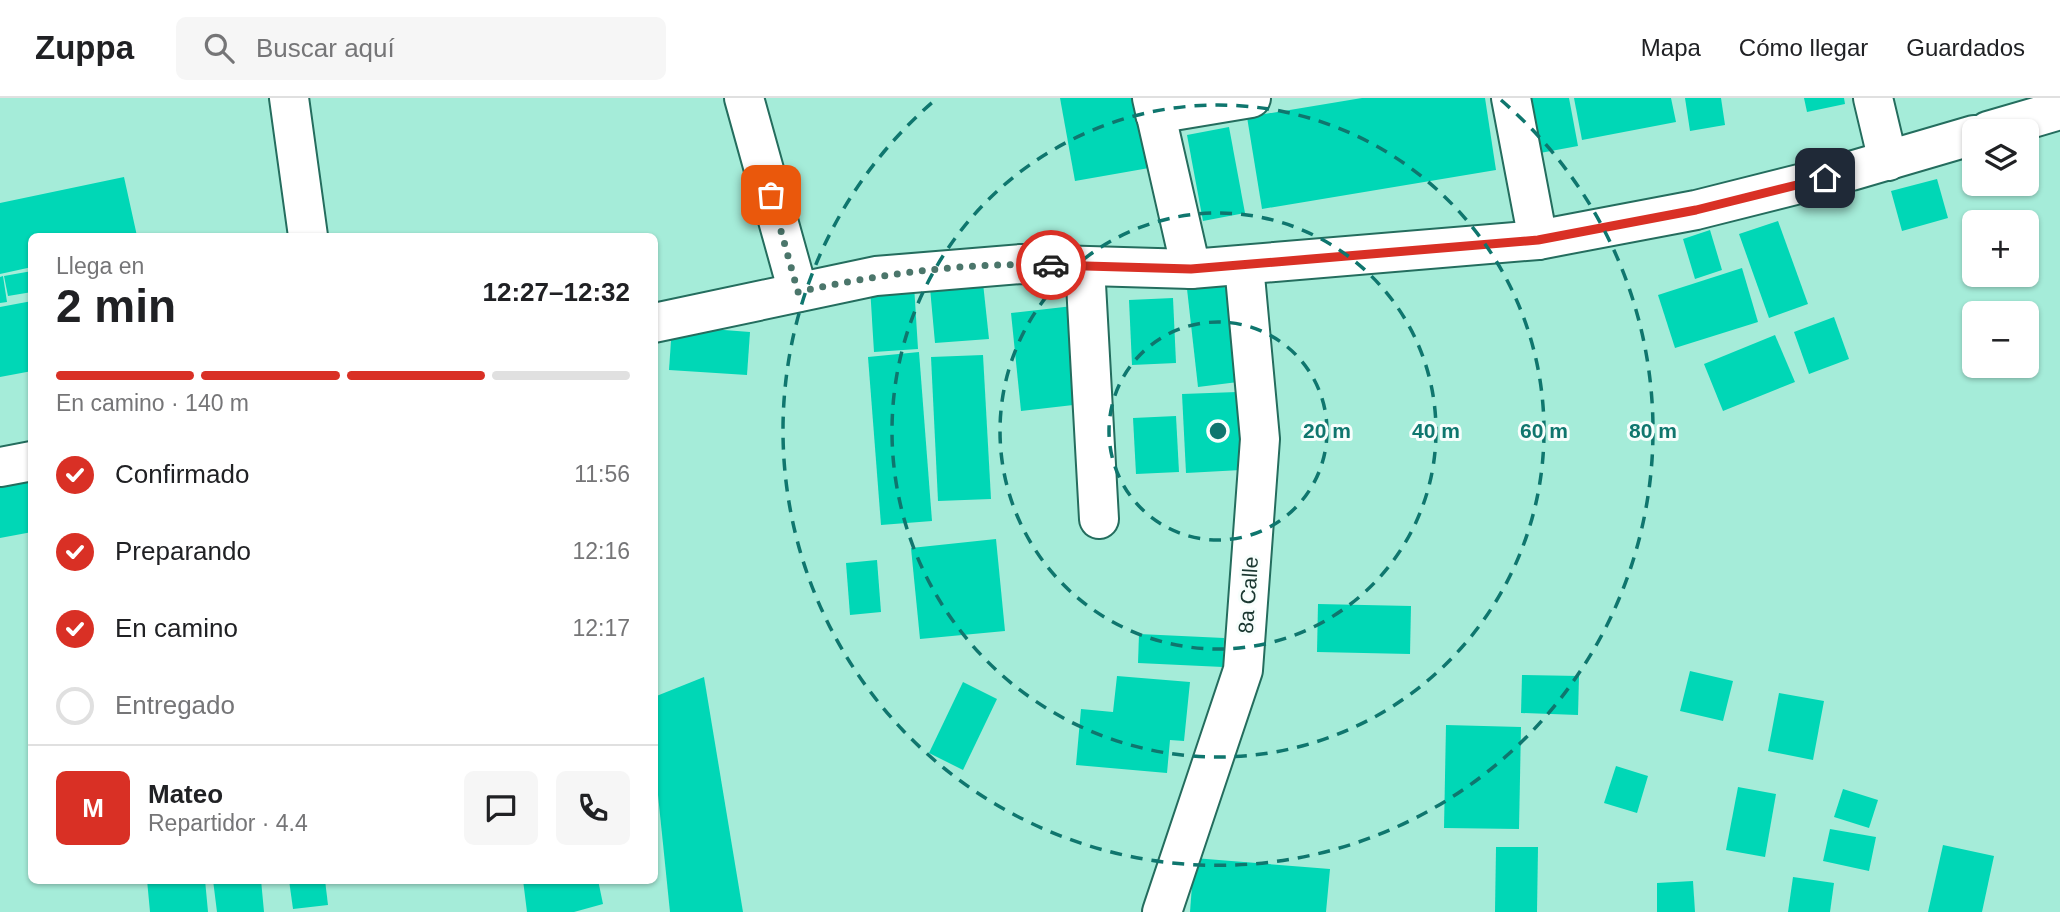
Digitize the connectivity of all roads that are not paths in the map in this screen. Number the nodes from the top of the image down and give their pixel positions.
1 (289, 98) edge
2 (744, 98) edge
3 (1251, 98) edge
4 (1511, 98) edge
5 (1873, 98) edge
6 (1154, 106) edge
7 (2060, 110) edge
8 (2029, 119) edge
9 (1962, 138) edge
10 (1888, 160) junction
11 (308, 233) edge
12 (1538, 240) junction
13 (1244, 265) junction
14 (1085, 266) junction
15 (1191, 269) junction
16 (798, 292) junction
17 (658, 322) edge
18 (28, 462) edge
19 (0, 467) edge
20 (1099, 519) dead end
21 (1162, 912) edge

1 - 11 street
2 - 16 street
3 - 6 street
4 - 12 street
5 - 10 street
6 - 15 street
7 - 8 street
9 - 10 street
10 - 12 street
12 - 13 street
13 - 15 street
13 - 21 street, 8a Calle
14 - 15 street
14 - 16 street
14 - 20 street
16 - 17 street
18 - 19 street

